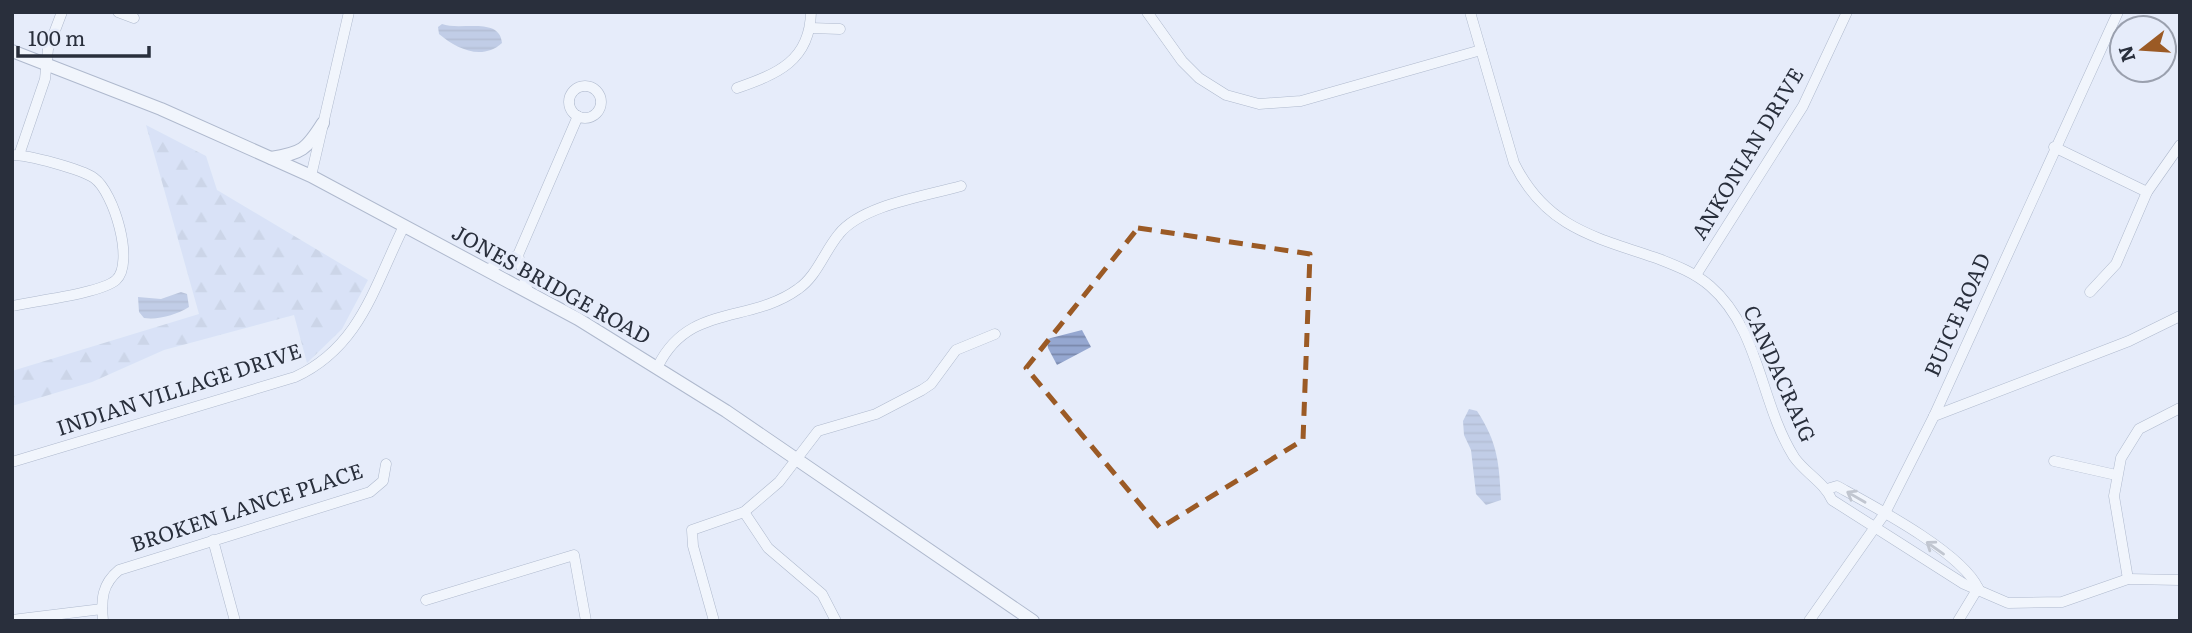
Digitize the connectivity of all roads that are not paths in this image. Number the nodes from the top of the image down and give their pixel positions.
1 (62, 12) edge
2 (118, 12) edge
3 (349, 12) edge
4 (811, 12) edge
5 (1147, 12) edge
6 (1470, 12) edge
7 (1847, 12) edge
8 (2118, 12) edge
9 (134, 18) dead end
10 (811, 28) junction
11 (840, 29) dead end
12 (1481, 50) junction
13 (12, 51) edge
14 (46, 65) junction
15 (737, 88) dead end
16 (578, 116) dead end
17 (323, 123) junction
18 (2180, 145) edge
19 (2054, 147) junction
20 (16, 155) edge
21 (271, 158) junction
22 (311, 176) junction
23 (961, 186) dead end
24 (2147, 192) junction
25 (404, 226) junction
26 (518, 255) junction
27 (486, 270) junction
28 (1696, 275) junction
29 (528, 292) junction
30 (2090, 292) dead end
31 (12, 306) edge
32 (2180, 316) edge
33 (995, 334) dead end
34 (657, 366) junction
35 (2180, 408) edge
36 (1934, 416) junction
37 (796, 458) junction
38 (2054, 461) dead end
39 (12, 462) edge
40 (386, 464) dead end
41 (2116, 475) junction
42 (1827, 489) junction
43 (744, 512) junction
44 (1885, 513) junction
45 (1876, 527) junction
46 (213, 540) junction
47 (2129, 579) junction
48 (2180, 580) edge
49 (1978, 589) junction
50 (426, 600) dead end
51 (102, 609) junction
52 (12, 620) edge
53 (103, 621) edge
54 (235, 621) edge
55 (586, 621) edge
56 (714, 621) edge
57 (836, 621) edge
58 (1033, 621) edge
59 (1808, 621) edge
60 (1958, 621) edge

1 - 14 street
2 - 9 street
3 - 17 street
4 - 10 street
5 - 12 street
6 - 12 street, CANDACRAIG
7 - 28 street, ANKONIAN DRIVE
8 - 19 street, BUICE ROAD
10 - 11 street
10 - 15 street
12 - 28 street, CANDACRAIG
13 - 14 main road, JONES BRIDGE ROAD
14 - 20 street
14 - 21 main road, JONES BRIDGE ROAD
16 - 26 street
17 - 21 main road
17 - 22 street
18 - 24 street
19 - 24 street
19 - 36 street, BUICE ROAD
20 - 31 street
21 - 22 main road, JONES BRIDGE ROAD
22 - 25 main road, JONES BRIDGE ROAD
23 - 34 street
24 - 30 street
25 - 27 main road, JONES BRIDGE ROAD
25 - 39 street, INDIAN VILLAGE DRIVE
26 - 27 street
26 - 29 street
27 - 29 main road, JONES BRIDGE ROAD
28 - 42 street, CANDACRAIG
29 - 34 main road, JONES BRIDGE ROAD
32 - 36 street
33 - 37 street
34 - 37 main road, JONES BRIDGE ROAD
35 - 41 street
36 - 44 street, BUICE ROAD
37 - 43 street
37 - 58 main road, JONES BRIDGE ROAD
38 - 41 street
40 - 46 street, BROKEN LANCE PLACE
41 - 47 street
44 -> 42 street, CANDACRAIG
42 - 45 street, CANDACRAIG
43 - 56 street
43 - 57 street
44 - 45 street, BUICE ROAD
49 -> 44 street, CANDACRAIG
45 - 49 street, CANDACRAIG
45 - 59 street, BUICE ROAD
46 - 51 street, BROKEN LANCE PLACE
46 - 54 street
47 - 48 street
47 - 49 street, CANDACRAIG
49 - 60 street
50 - 55 street
51 - 52 street
51 - 53 street, BROKEN LANCE PLACE

